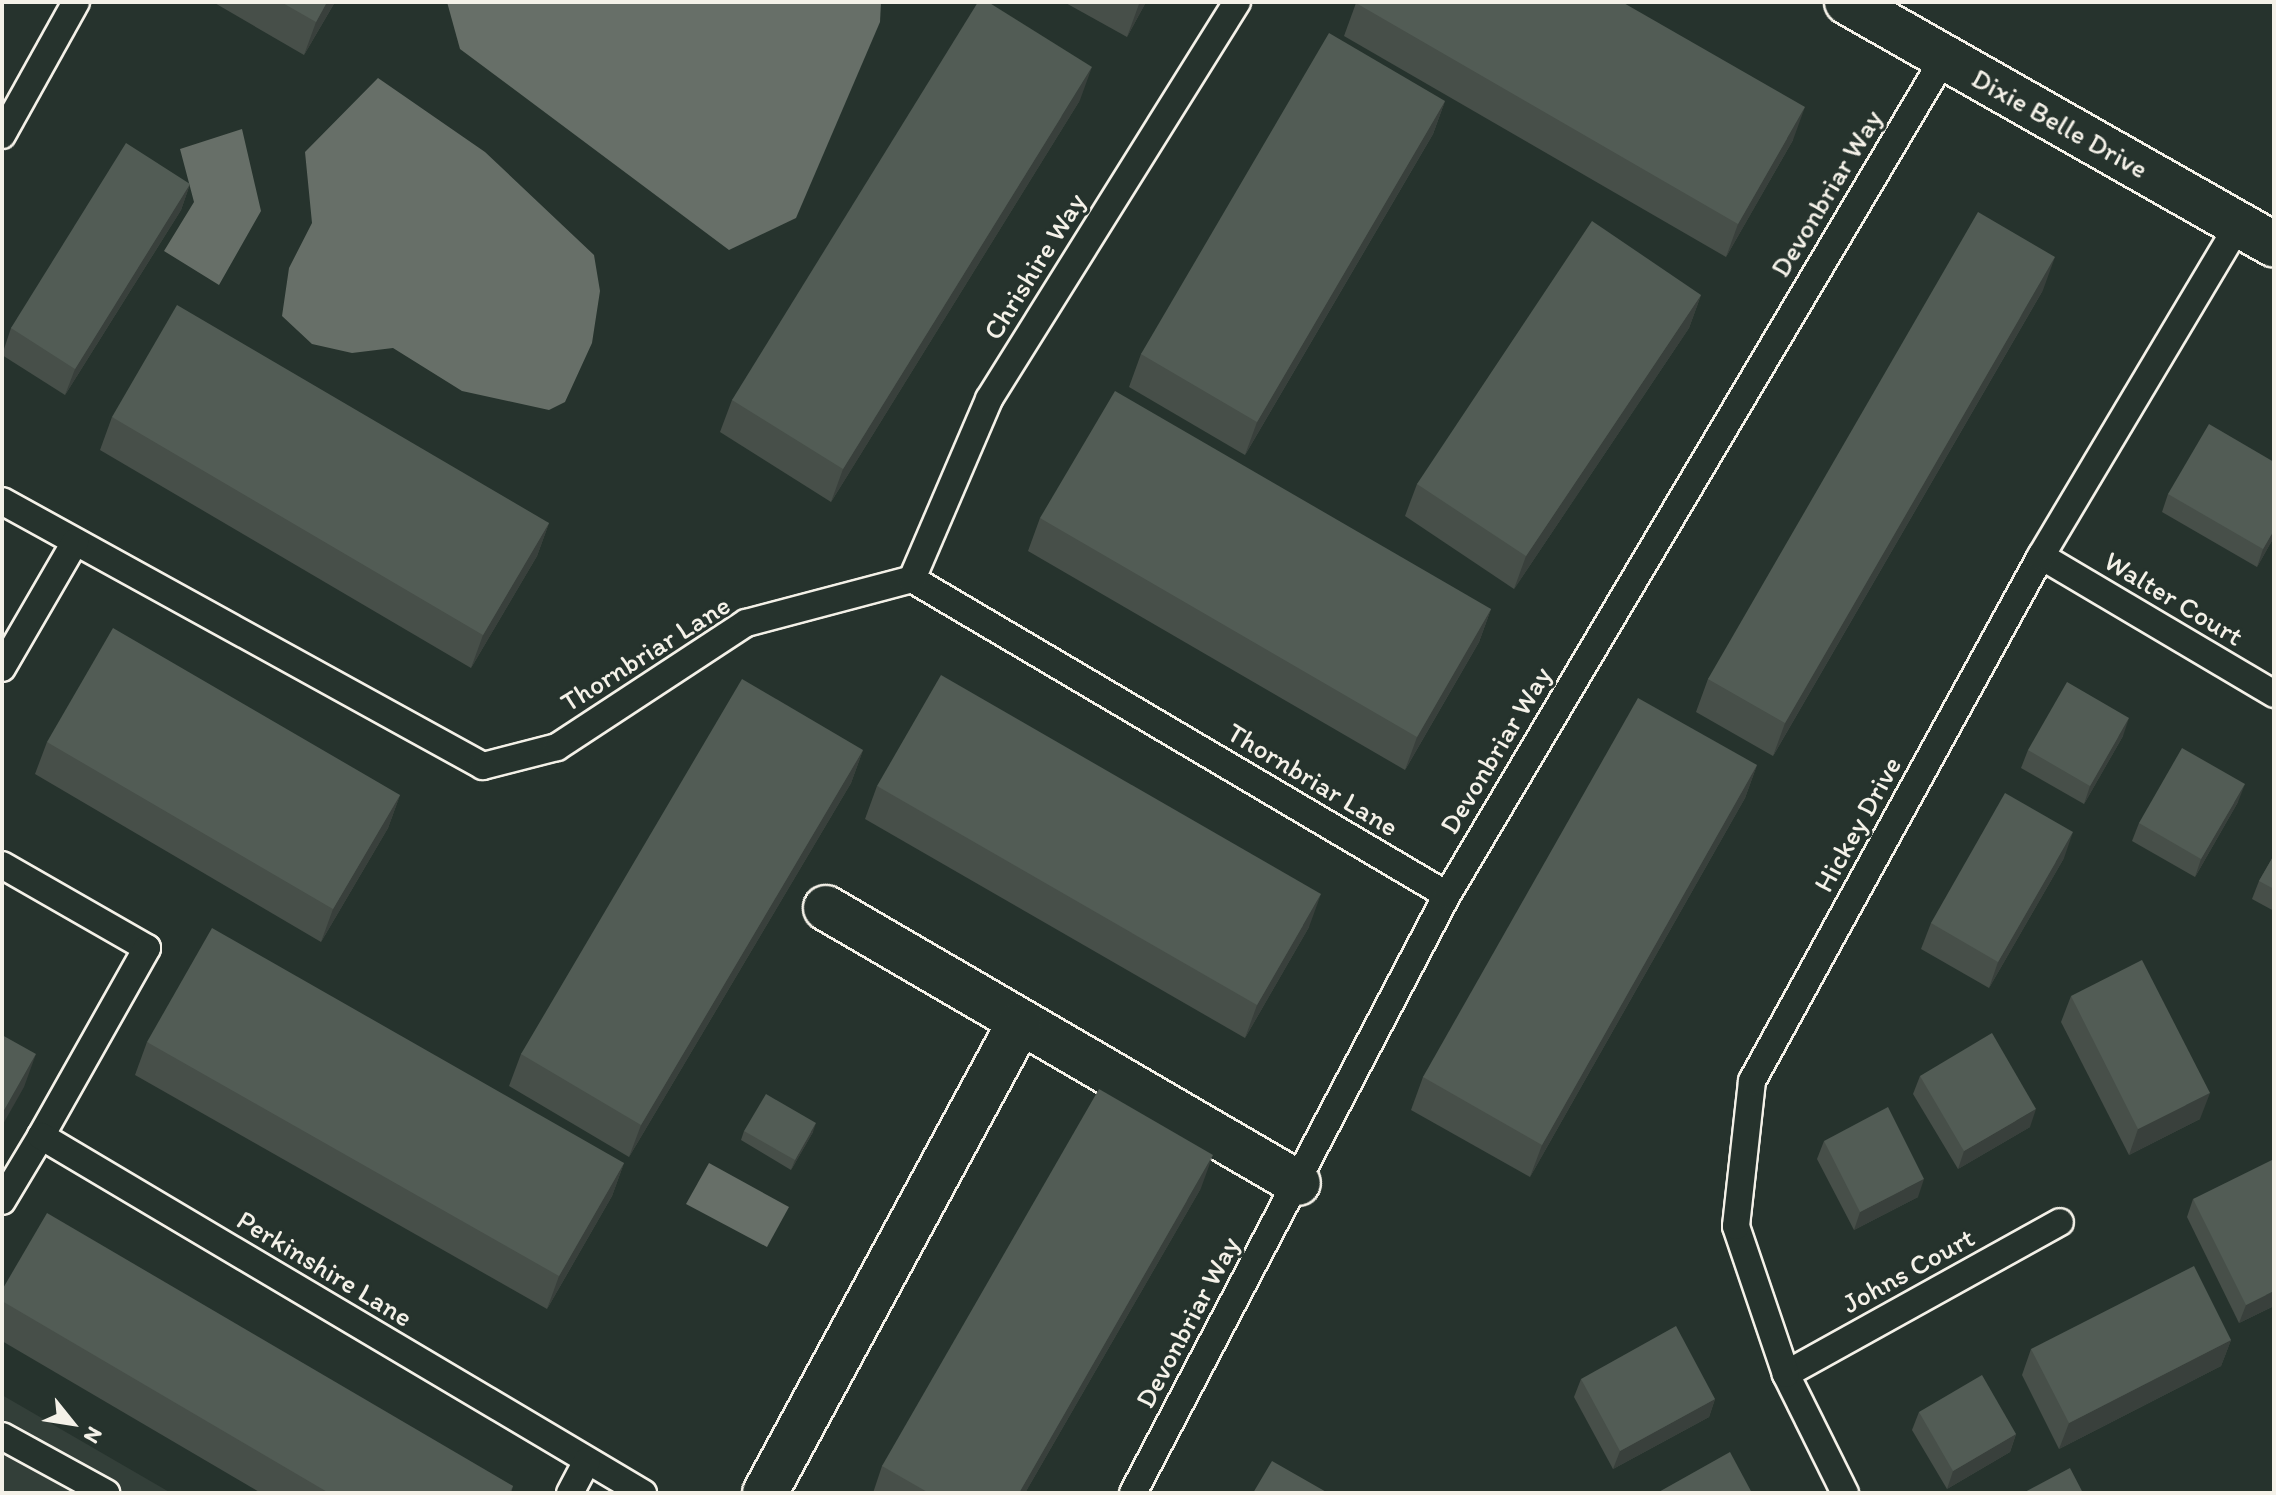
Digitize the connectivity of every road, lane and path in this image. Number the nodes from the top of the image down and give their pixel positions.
1 (76, 2) edge
2 (1237, 2) edge
3 (1847, 2) edge
4 (1944, 58) junction
5 (2, 135) edge
6 (2256, 234) edge
7 (2, 501) edge
8 (75, 542) junction
9 (2041, 556) junction
10 (912, 579) junction
11 (2, 668) edge
12 (2274, 694) edge
13 (2, 865) edge
14 (1447, 895) junction
15 (826, 908) dead end
16 (1019, 1024) junction
17 (41, 1136) junction
18 (1298, 1183) junction
19 (2, 1201) edge
20 (2060, 1222) dead end
21 (1786, 1374) junction
22 (2, 1436) edge
23 (587, 1461) junction
24 (106, 1493) edge
25 (570, 1493) edge
26 (643, 1493) edge
27 (765, 1493) edge
28 (1133, 1493) edge
29 (1845, 1493) edge

1 - 5 lane
2 - 10 lane, Chrishire Way
3 - 4 street, Dixie Belle Drive
4 - 6 street, Dixie Belle Drive
4 - 14 lane, Devonbriar Way
6 - 9 lane, Hickey Drive
7 - 8 lane, Thornbriar Lane
8 - 10 lane, Thornbriar Lane
8 - 11 lane
9 - 12 lane, Walter Court
9 - 21 lane, Hickey Drive
10 - 14 lane, Thornbriar Lane
13 - 17 lane
14 - 18 lane, Devonbriar Way
15 - 16 street
16 - 18 street
16 - 27 street
17 - 19 lane
17 - 23 lane, Perkinshire Lane
18 - 28 lane, Devonbriar Way
20 - 21 lane, Johns Court
21 - 29 lane, Hickey Drive
22 - 24 lane
23 - 25 lane
23 - 26 lane, Perkinshire Lane

